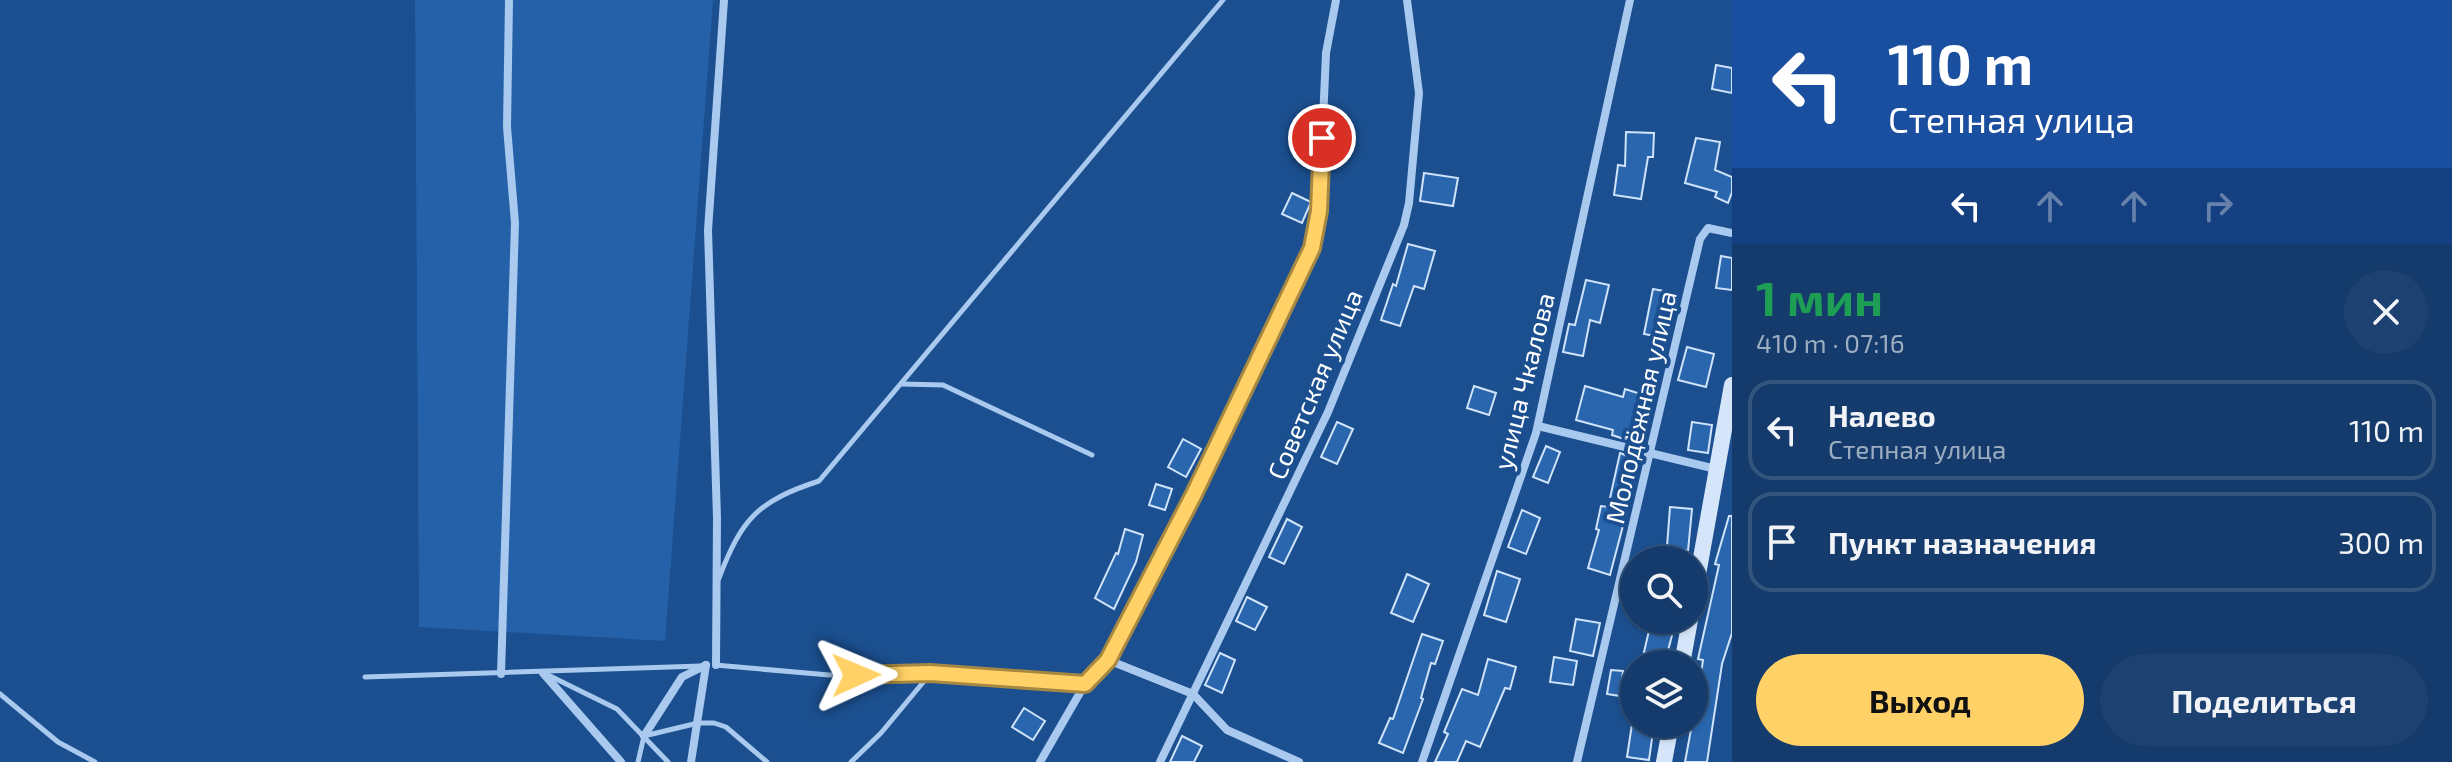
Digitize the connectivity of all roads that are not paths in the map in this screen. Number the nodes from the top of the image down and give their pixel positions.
1 (509, 0) edge
2 (724, 0) edge
3 (1223, 0) edge
4 (1336, 0) edge
5 (1407, 0) edge
6 (1630, 0) edge
7 (1732, 233) edge
8 (901, 384) junction
9 (1732, 385) edge
10 (1538, 426) junction
11 (1651, 452) junction
12 (1092, 455) dead end
13 (1717, 469) junction
14 (1703, 546) edge
15 (717, 584) junction
16 (1108, 660) junction
17 (706, 665) junction
18 (716, 665) junction
19 (543, 673) junction
20 (930, 673) junction
21 (501, 674) junction
22 (365, 677) dead end
23 (1085, 684) junction
24 (0, 694) edge
25 (1193, 694) junction
26 (698, 723) junction
27 (644, 736) junction
28 (1668, 738) edge
29 (95, 762) edge
30 (621, 762) edge
31 (638, 762) edge
32 (668, 762) edge
33 (691, 762) edge
34 (767, 762) edge
35 (851, 762) edge
36 (1040, 762) edge
37 (1160, 762) edge
38 (1299, 762) edge
39 (1422, 762) edge
40 (1577, 762) edge
41 (1664, 762) edge

1 - 21 street
2 - 15 street
3 - 8 lane
4 - 16 street
5 - 25 street, Советская улица
6 - 10 street, улица Чкалова
7 - 11 street, Молодёжная улица
8 - 12 lane
8 - 15 lane
9 - 13 main road
10 - 11 street
10 - 39 street, улица Чкалова
11 - 13 street
11 - 40 street, Молодёжная улица
13 - 14 main road
15 - 18 street
16 - 23 street
16 - 25 street
17 - 18 lane
17 - 19 lane
17 - 26 street
17 - 27 street
18 - 20 lane
19 - 21 lane
19 - 27 lane
19 - 30 street
20 - 23 lane
20 - 35 lane
21 - 22 lane
23 - 36 street
24 - 29 lane
25 - 37 street, Советская улица
25 - 38 street
26 - 27 lane
26 - 33 street
26 - 34 lane
27 - 31 lane
27 - 32 lane
28 - 41 main road

